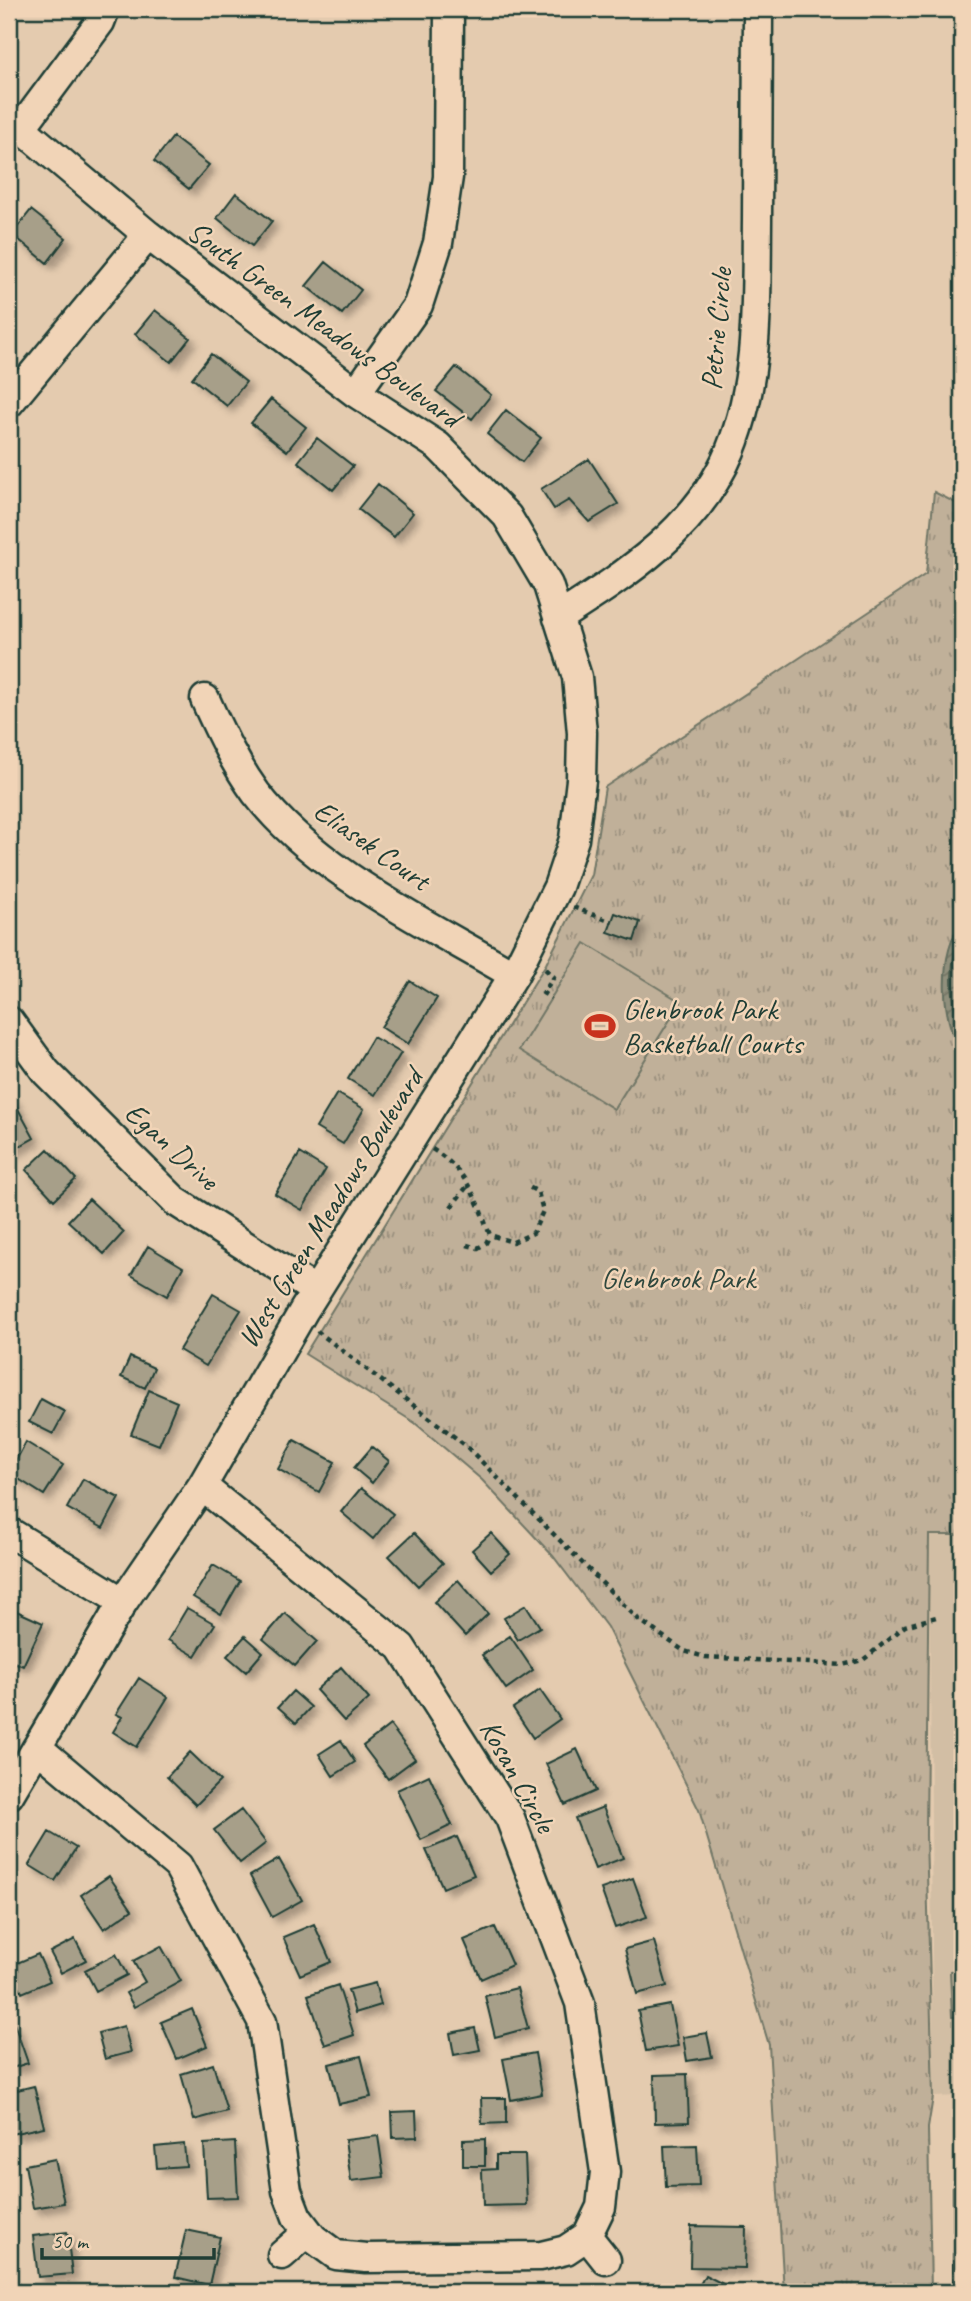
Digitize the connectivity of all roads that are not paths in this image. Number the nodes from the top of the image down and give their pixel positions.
1 (104, 9) edge
2 (449, 9) edge
3 (758, 9) edge
4 (16, 123) edge
5 (148, 235) junction
6 (356, 393) junction
7 (9, 403) edge
8 (558, 618) junction
9 (205, 699) dead end
10 (514, 975) junction
11 (9, 1021) edge
12 (310, 1301) junction
13 (202, 1486) junction
14 (9, 1532) edge
15 (123, 1602) junction
16 (39, 1749) junction
17 (9, 1795) edge
18 (308, 2232) junction
19 (587, 2236) junction
20 (282, 2255) dead end
21 (606, 2260) dead end

1 - 4 street
2 - 6 street
3 - 8 street, Petrie Circle
4 - 5 street, South Green Meadows Boulevard
5 - 6 street, South Green Meadows Boulevard
5 - 7 street
6 - 8 street, South Green Meadows Boulevard
8 - 10 street, West Green Meadows Boulevard
9 - 10 street, Eliasek Court
10 - 12 street, West Green Meadows Boulevard
11 - 12 street, Egan Drive
12 - 13 street, West Green Meadows Boulevard
13 - 15 street, West Green Meadows Boulevard
13 - 19 street, Kosan Circle
14 - 15 street
15 - 16 street, West Green Meadows Boulevard
16 - 17 street, West Green Meadows Boulevard
16 - 18 street
18 - 19 street
18 - 20 street
19 - 21 street

